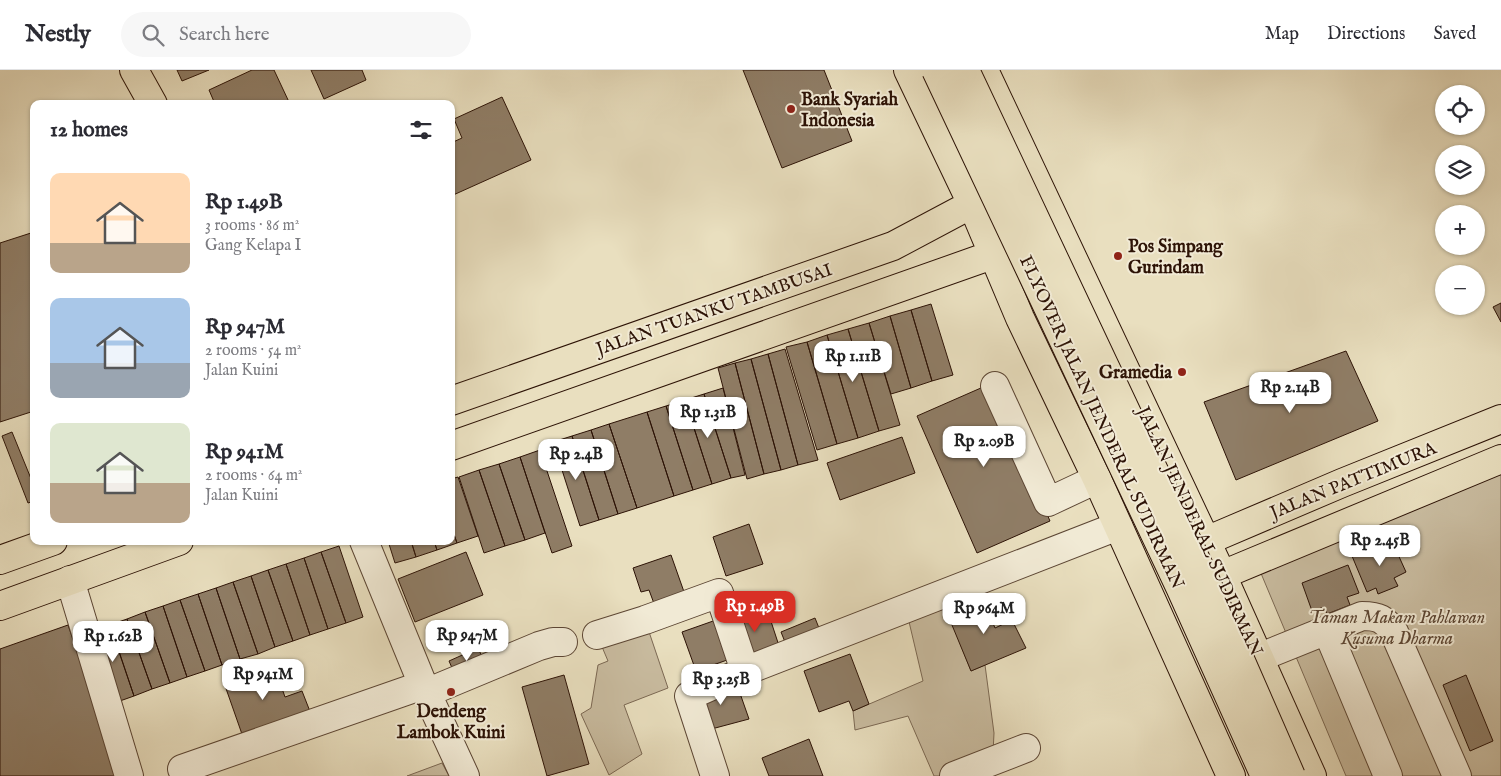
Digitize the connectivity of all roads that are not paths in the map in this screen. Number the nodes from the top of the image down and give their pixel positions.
1 (134, 70) edge
2 (908, 70) edge
3 (936, 70) edge
4 (965, 70) edge
5 (984, 70) edge
6 (151, 100) edge
7 (1038, 185) junction
8 (972, 204) junction
9 (1018, 216) junction
10 (1061, 231) junction
11 (992, 255) junction
12 (995, 386) dead end
13 (455, 400) edge
14 (1501, 419) edge
15 (455, 445) edge
16 (1501, 459) edge
17 (1097, 479) junction
18 (1118, 526) junction
19 (1206, 541) junction
20 (42, 545) edge
21 (168, 545) edge
22 (366, 545) edge
23 (0, 560) edge
24 (1222, 575) junction
25 (70, 580) junction
26 (0, 606) edge
27 (1327, 630) junction
28 (597, 635) dead end
29 (563, 642) dead end
30 (1258, 658) junction
31 (745, 671) junction
32 (424, 689) junction
33 (1206, 719) junction
34 (1026, 748) dead end
35 (182, 769) dead end
36 (129, 776) edge
37 (466, 776) edge
38 (715, 776) edge
39 (954, 776) edge
40 (1231, 776) edge
41 (1264, 776) edge
42 (1291, 776) edge
43 (1312, 776) edge
44 (1388, 776) edge
45 (1457, 776) edge

1 - 6 main road
2 - 8 main road
3 - 41 main road, FLYOVER JALAN JENDERAL SUDIRMAN, bridge
4 - 42 main road, FLYOVER JALAN JENDERAL SUDIRMAN, bridge
5 - 7 main road, JALAN JENDERAL SUDIRMAN
7 - 9 main road
7 - 10 main road, JALAN JENDERAL SUDIRMAN
8 - 9 main road
8 - 11 main road
8 - 13 main road, JALAN TUANKU TAMBUSAI
9 - 10 main road
9 - 11 main road
10 - 19 main road, JALAN JENDERAL SUDIRMAN
11 - 15 main road
11 - 17 main road
12 - 17 street
14 - 19 main road, JALAN PATTIMURA
16 - 24 main road, JALAN PATTIMURA
17 - 18 main road
18 - 31 street
18 - 33 main road
19 - 24 main road, JALAN JENDERAL SUDIRMAN
19 - 33 main road
20 - 23 main road
21 - 25 main road
22 - 32 street
24 - 30 main road, JALAN JENDERAL SUDIRMAN
25 - 26 main road
25 - 36 street
27 - 30 street
27 - 44 street
27 - 45 street
28 - 31 street
29 - 32 street
30 - 43 main road, JALAN JENDERAL SUDIRMAN
31 - 38 street
32 - 35 street
32 - 37 street
33 - 40 main road
34 - 39 street

